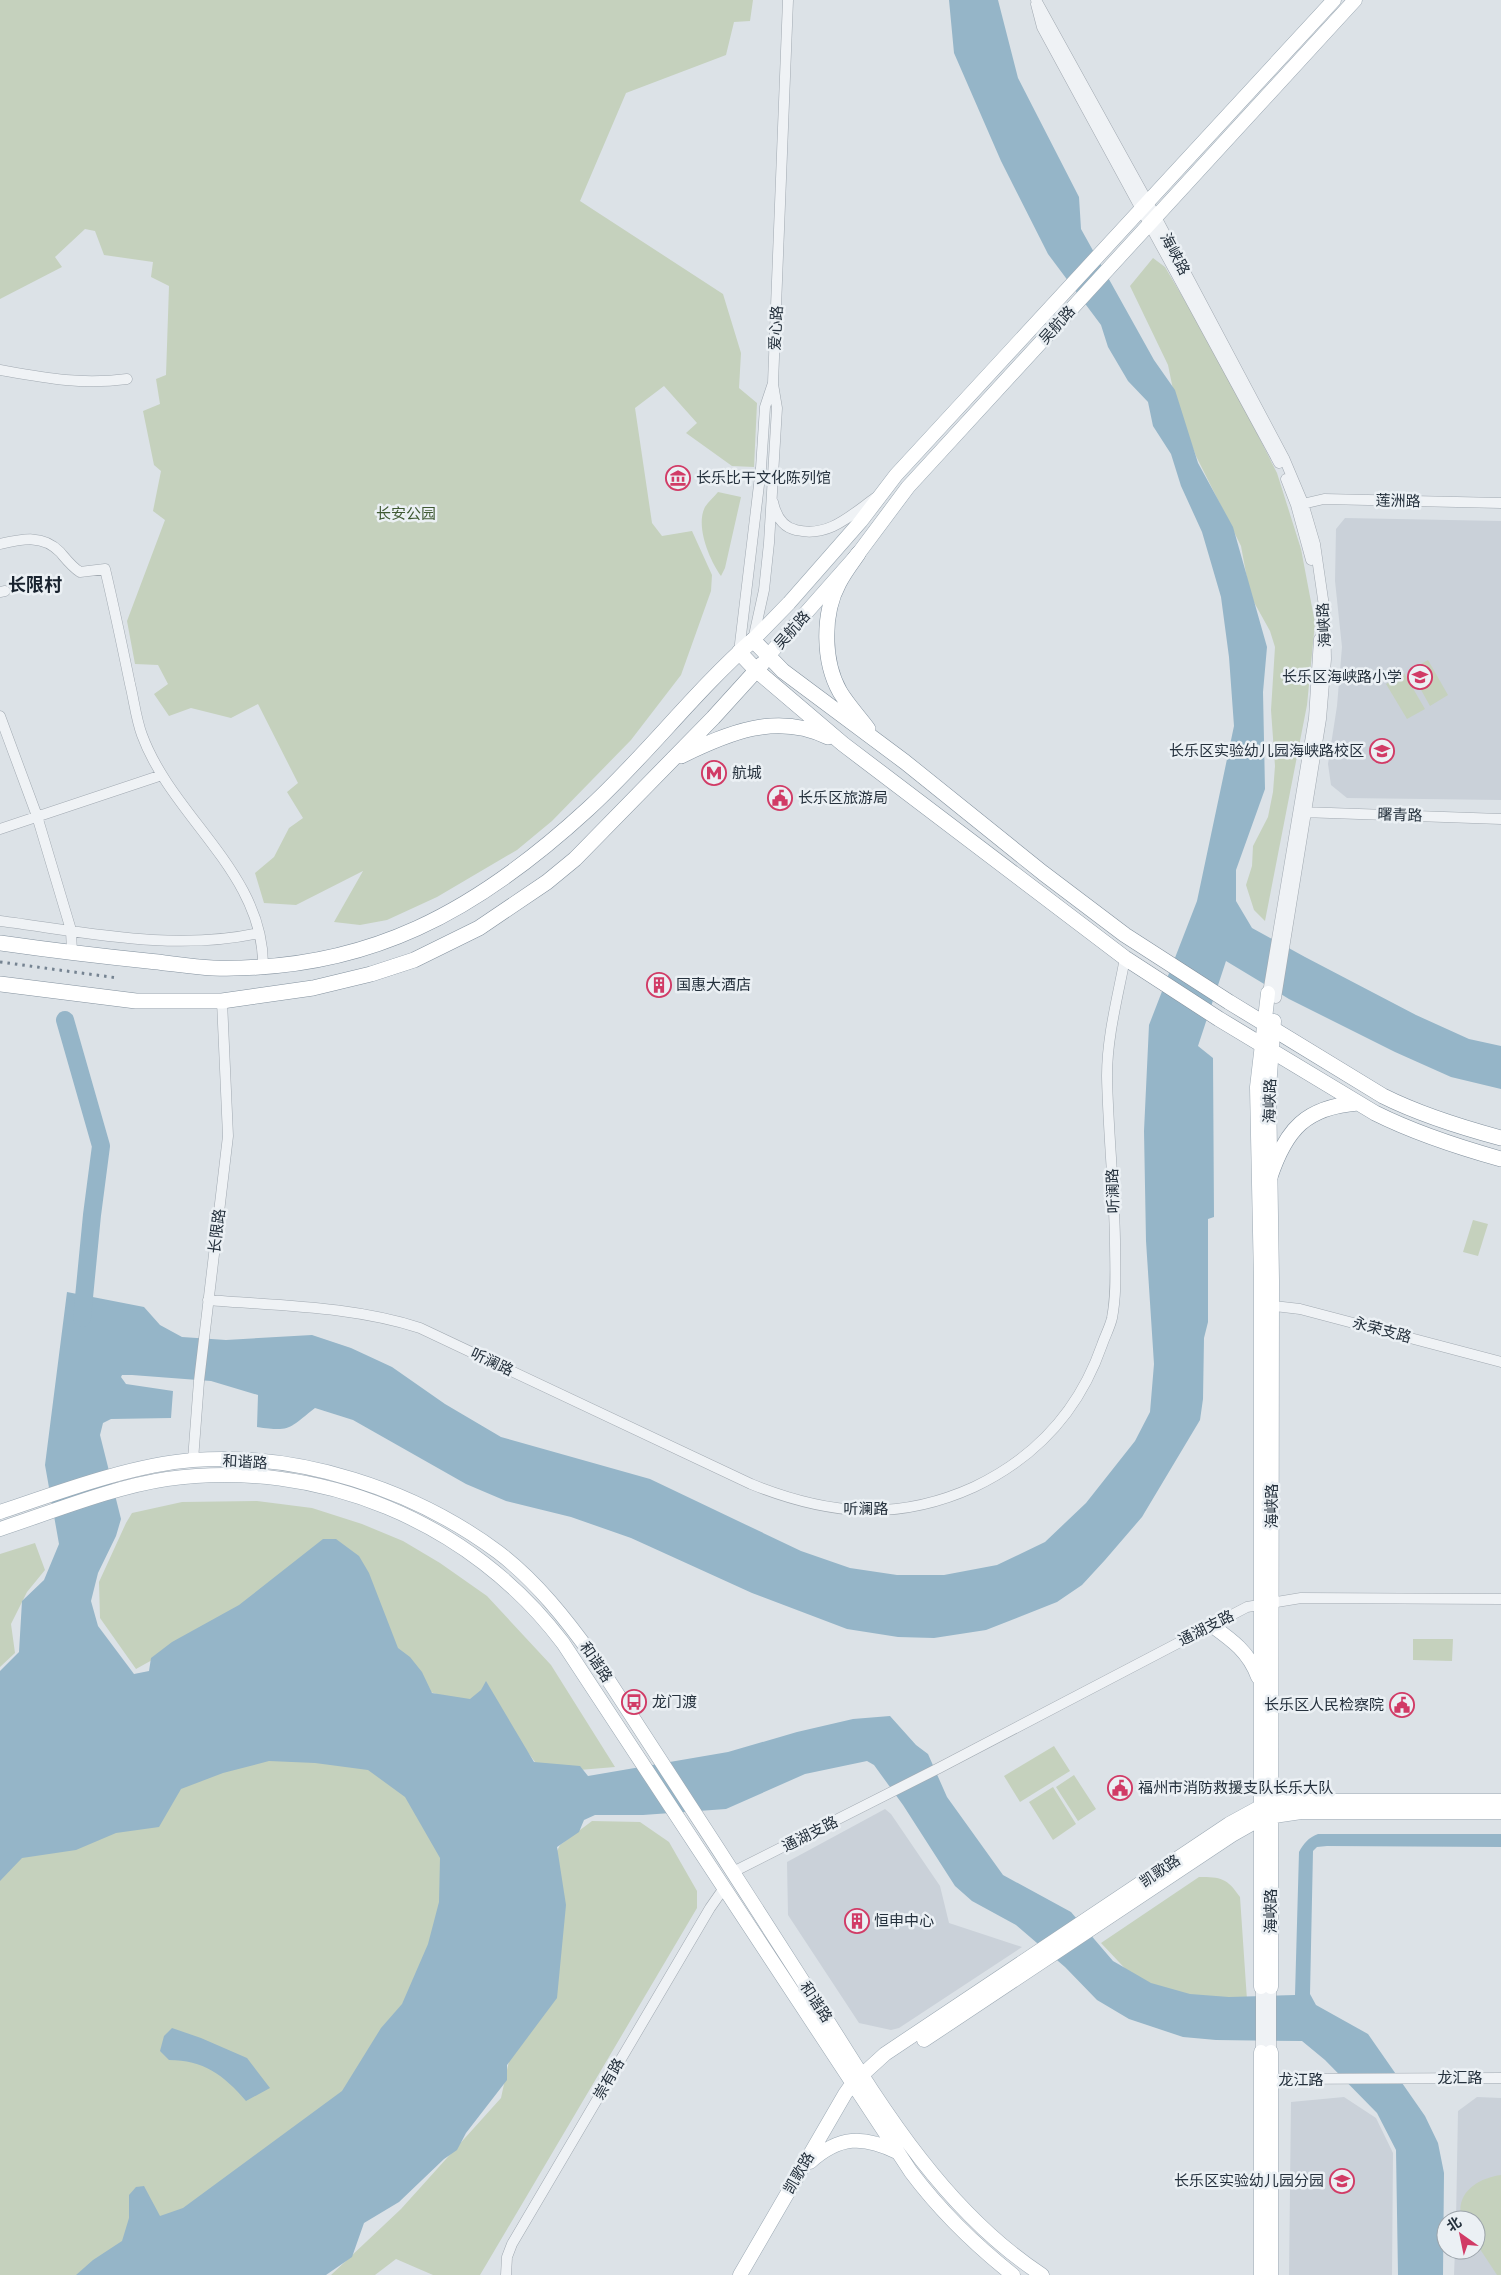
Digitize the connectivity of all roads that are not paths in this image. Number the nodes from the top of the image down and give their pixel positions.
1 (788, 0) edge
2 (1036, 0) edge
3 (1334, 0) edge
4 (1355, 0) edge
5 (1144, 205) junction
6 (1153, 221) junction
7 (0, 370) edge
8 (127, 379) dead end
9 (773, 383) junction
10 (882, 493) junction
11 (771, 496) junction
12 (1501, 503) edge
13 (1300, 504) junction
14 (0, 544) edge
15 (858, 554) junction
16 (813, 576) junction
17 (828, 589) junction
18 (753, 640) junction
19 (739, 652) junction
20 (768, 657) junction
21 (756, 670) junction
22 (692, 701) junction
23 (0, 716) edge
24 (713, 718) junction
25 (843, 744) junction
26 (881, 746) junction
27 (671, 761) junction
28 (162, 775) junction
29 (1302, 812) junction
30 (37, 816) junction
31 (1501, 819) edge
32 (0, 829) edge
33 (0, 921) edge
34 (70, 930) junction
35 (259, 934) junction
36 (0, 943) edge
37 (72, 953) junction
38 (1124, 958) junction
39 (263, 966) junction
40 (0, 984) edge
41 (1272, 996) joint
42 (222, 1001) junction
43 (1268, 1026) junction
44 (1266, 1048) junction
45 (1358, 1103) junction
46 (1501, 1138) edge
47 (1501, 1159) edge
48 (1270, 1177) junction
49 (208, 1300) junction
50 (1267, 1305) junction
51 (1501, 1362) edge
52 (193, 1460) junction
53 (0, 1512) edge
54 (0, 1529) edge
55 (1501, 1599) edge
56 (1266, 1604) junction
57 (1211, 1625) junction
58 (1261, 1684) junction
59 (1501, 1801) edge
60 (1267, 1811) junction
61 (1501, 1812) edge
62 (731, 1870) junction
63 (724, 1888) junction
64 (1266, 1987) joint
65 (1266, 2052) joint
66 (1501, 2078) edge
67 (1266, 2079) junction
68 (858, 2080) junction
69 (1340, 2080) joint
70 (897, 2152) junction
71 (800, 2171) junction
72 (1266, 2273) edge
73 (506, 2275) edge
74 (740, 2275) edge
75 (1013, 2275) edge
76 (1042, 2275) edge

1 - 9 street, 爱心路
2 - 5 street, 海峡路
3 - 5 main road, 吴航路
4 - 6 main road, 吴航路
5 - 6 street, 海峡路
5 - 10 main road, 吴航路
6 - 13 street, 海峡路
6 - 15 main road, 吴航路
7 - 8 street
9 - 11 street
9 - 19 street, 爱心路
10 - 11 street
10 - 16 main road, 吴航路
11 - 18 street
12 - 13 street, 莲洲路
13 - 29 street, 海峡路
14 - 28 street
15 - 17 main road, 吴航路
15 - 26 highway
16 - 17 main road
16 - 18 main road, 吴航路
17 - 20 main road, 吴航路
18 - 19 highway
18 - 20 highway
19 - 21 highway
19 - 22 highway
20 - 21 highway
20 - 26 highway
21 - 24 highway
21 - 25 highway
22 - 24 highway
22 - 39 highway
23 - 30 street
24 - 27 highway
25 - 27 highway
25 - 38 highway
26 - 43 highway
27 - 42 highway
28 - 30 street
28 - 35 street
29 - 31 street, 曙青路
29 - 41 street, 海峡路
30 - 32 street
30 - 34 street
33 - 34 street
34 - 35 street
34 - 37 street
35 - 39 street
36 - 37 highway
37 - 39 highway
38 - 44 highway
38 - 49 street, 听澜路
40 - 42 highway
41 - 43 main road, 海峡路
42 - 49 street, 长限路
43 - 44 main road, 海峡路
43 - 46 highway
44 - 45 highway
44 - 48 main road, 海峡路
44 - 50 main road, 海峡路
45 - 47 highway
45 - 48 highway
48 - 50 main road, 海峡路
49 - 52 street, 长限路
50 - 51 street, 永荣支路
50 - 56 main road, 海峡路
52 - 53 main road, 和谐路
52 - 62 main road, 和谐路
54 - 63 main road, 和谐路
55 - 56 street, 通湖支路
56 - 57 street, 通湖支路
56 - 58 main road, 海峡路
56 - 60 main road, 海峡路
57 - 58 main road
57 - 62 street, 通湖支路
58 - 60 main road, 海峡路
59 - 60 main road, 凯歌路
60 - 61 main road, 凯歌路
60 - 64 main road, 海峡路
60 - 68 main road, 凯歌路
62 - 68 main road, 和谐路
63 - 68 main road, 和谐路
63 - 73 street, 崇有路
64 - 65 street, 海峡路
65 - 67 main road, 海峡路
66 - 69 street, 龙汇路
67 - 69 street, 龙江路
67 - 72 main road, 海峡路
68 - 70 main road, 和谐路
68 - 71 main road, 凯歌路
68 - 76 main road, 和谐路
70 - 71 main road
70 - 75 main road, 和谐路
71 - 74 main road, 凯歌路

